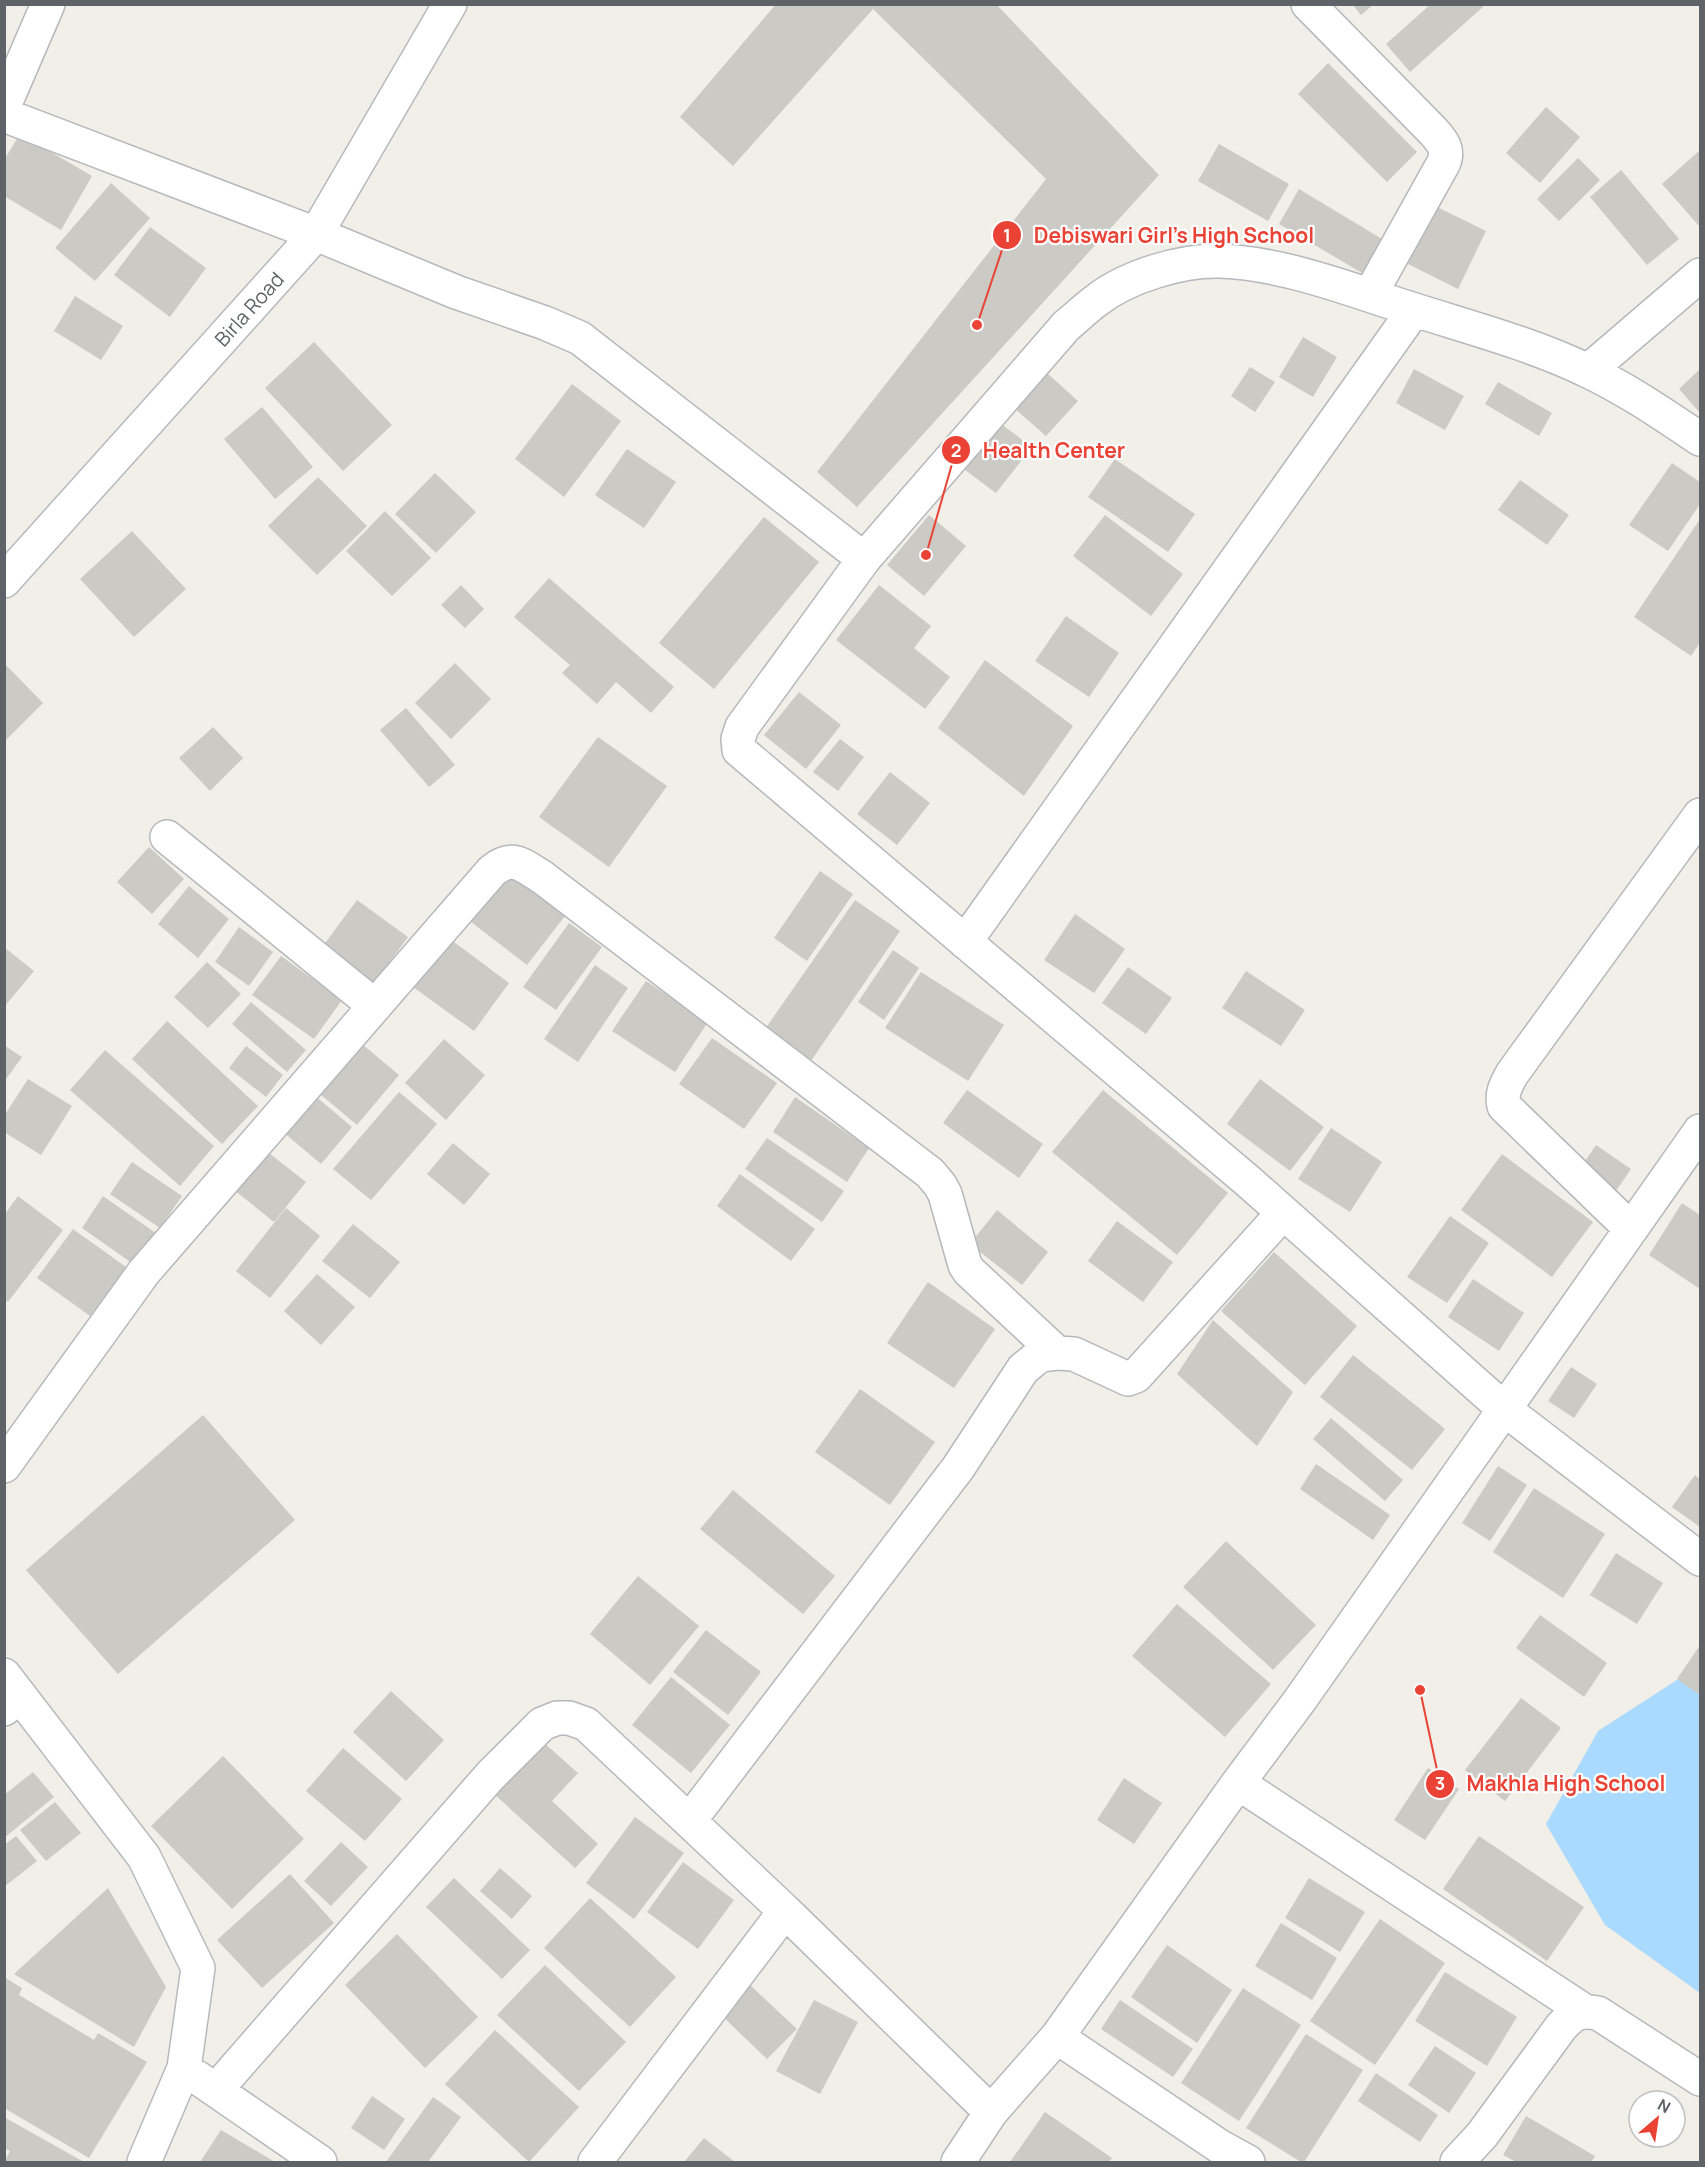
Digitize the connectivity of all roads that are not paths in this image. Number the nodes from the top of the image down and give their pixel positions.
1 (48, 4) edge
2 (450, 4) edge
3 (1308, 4) edge
4 (4, 106) edge
5 (4, 115) edge
6 (316, 234) junction
7 (1701, 274) edge
8 (1370, 295) junction
9 (1414, 310) junction
10 (1588, 370) junction
11 (1701, 439) edge
12 (864, 559) junction
13 (4, 581) edge
14 (1701, 815) edge
15 (167, 837) dead end
16 (964, 942) junction
17 (375, 1006) junction
18 (1701, 1131) edge
19 (1283, 1213) junction
20 (1631, 1229) junction
21 (1058, 1353) junction
22 (1504, 1409) junction
23 (4, 1466) edge
24 (1701, 1559) edge
25 (10, 1693) edge
26 (1238, 1783) junction
27 (690, 1820) junction
28 (785, 1911) junction
29 (1583, 2010) junction
30 (1057, 2037) junction
31 (184, 2068) junction
32 (1701, 2079) edge
33 (216, 2090) junction
34 (991, 2112) junction
35 (144, 2163) edge
36 (320, 2163) edge
37 (595, 2163) edge
38 (958, 2163) edge
39 (1248, 2163) edge
40 (1457, 2163) edge

1 - 4 street
2 - 6 street, Birla Road
3 - 8 street
5 - 6 street
6 - 12 street
6 - 13 street, Birla Road
7 - 10 street
8 - 9 street
8 - 12 street
9 - 10 street
9 - 16 street
10 - 11 street
12 - 16 street
14 - 20 street
15 - 17 street
16 - 19 street
17 - 21 street
17 - 23 street
18 - 20 street
19 - 21 street
19 - 22 street
20 - 22 street
21 - 27 street
22 - 24 street
22 - 26 street
25 - 31 street
26 - 29 street
26 - 30 street
27 - 28 street
27 - 33 street
28 - 34 street
28 - 37 street
29 - 32 street
29 - 40 street
30 - 34 street
30 - 39 street
31 - 33 street
31 - 35 street
33 - 36 street
34 - 38 street

